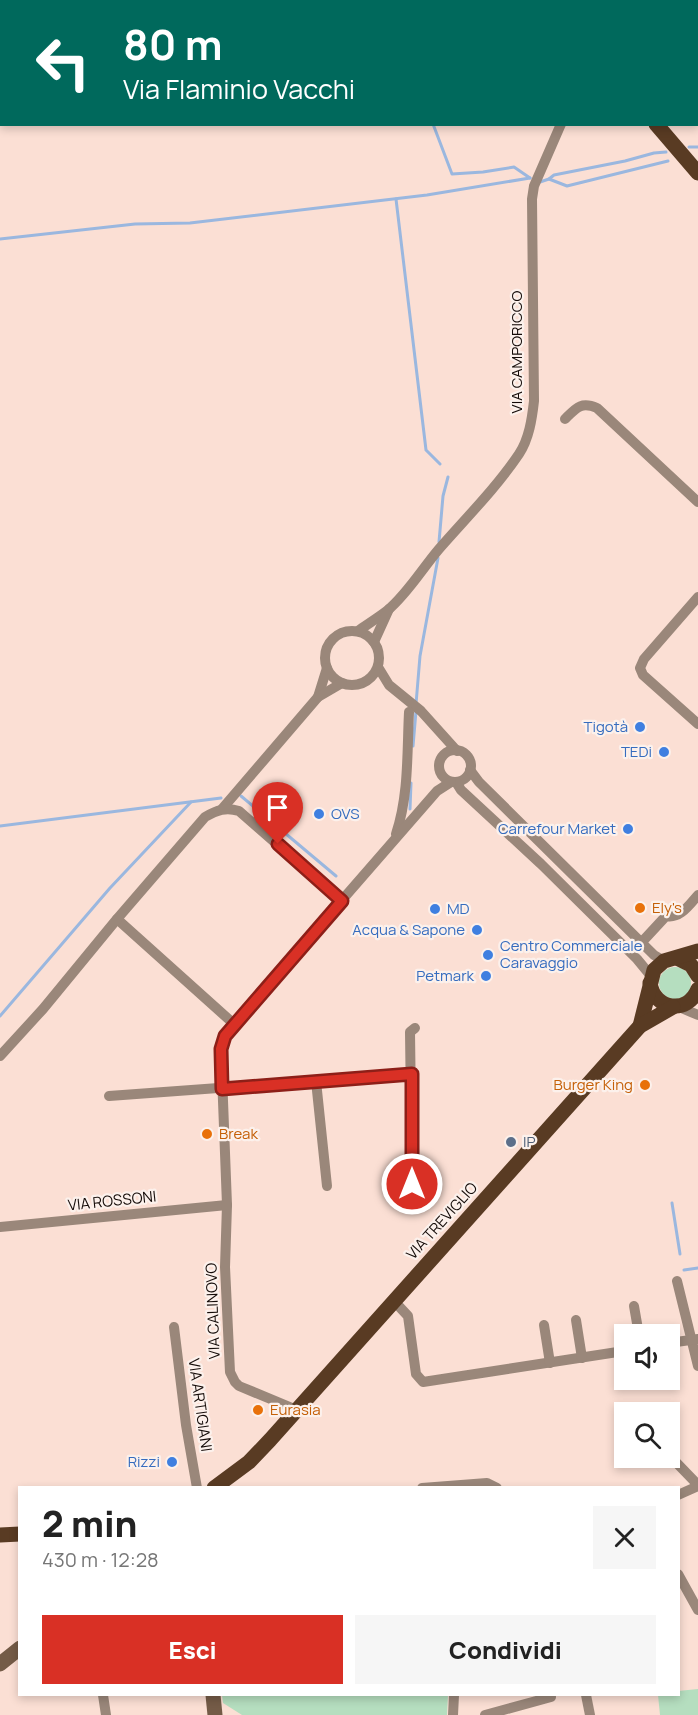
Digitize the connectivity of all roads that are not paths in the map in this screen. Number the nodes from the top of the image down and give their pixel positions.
1 (560, 126) edge
2 (658, 126) edge
3 (698, 173) edge
4 (565, 419) dead end
5 (698, 502) edge
6 (698, 597) edge
7 (390, 609) junction
8 (358, 631) junction
9 (374, 642) junction
10 (378, 667) junction
11 (327, 668) junction
12 (369, 679) junction
13 (342, 683) junction
14 (389, 685) junction
15 (318, 697) junction
16 (409, 712) dead end
17 (698, 724) edge
18 (436, 726) junction
19 (457, 751) junction
20 (444, 755) junction
21 (470, 770) junction
22 (440, 773) junction
23 (453, 782) junction
24 (437, 791) junction
25 (222, 809) junction
26 (394, 840) junction
27 (551, 853) junction
28 (541, 864) junction
29 (698, 896) edge
30 (342, 901) junction
31 (117, 919) junction
32 (641, 943) junction
33 (698, 951) edge
34 (670, 959) junction
35 (698, 976) edge
36 (651, 979) junction
37 (698, 993) edge
38 (676, 1007) junction
39 (698, 1015) edge
40 (234, 1024) junction
41 (640, 1026) junction
42 (415, 1028) dead end
43 (0, 1056) edge
44 (412, 1074) junction
45 (316, 1081) junction
46 (222, 1089) junction
47 (109, 1096) dead end
48 (412, 1184) dead end
49 (327, 1186) dead end
50 (227, 1205) junction
51 (0, 1227) edge
52 (677, 1281) dead end
53 (394, 1301) junction
54 (634, 1306) dead end
55 (576, 1320) dead end
56 (637, 1324) edge
57 (544, 1325) dead end
58 (174, 1327) dead end
59 (694, 1339) edge
60 (614, 1353) edge
61 (582, 1358) junction
62 (550, 1363) junction
63 (698, 1366) edge
64 (297, 1410) junction
65 (249, 1462) junction
66 (680, 1466) edge
67 (698, 1485) edge
68 (196, 1486) edge
69 (217, 1486) edge
70 (233, 1486) edge
71 (448, 1486) edge
72 (493, 1486) edge
73 (680, 1494) edge
74 (18, 1534) edge
75 (0, 1535) edge
76 (680, 1578) edge
77 (698, 1610) edge
78 (18, 1650) edge
79 (0, 1664) edge
80 (103, 1696) edge
81 (213, 1696) edge
82 (454, 1696) edge
83 (586, 1696) edge
84 (551, 1697) dead end
85 (106, 1715) edge
86 (215, 1715) edge
87 (453, 1715) edge
88 (485, 1715) edge
89 (590, 1715) edge

1 - 7 street, VIA CAMPORICCO
2 - 3 main road
4 - 5 street
6 - 17 street
7 - 8 street, VIA CAMPORICCO
7 - 9 street, VIA CAMPORICCO
8 - 9 street
8 - 11 street
9 - 10 street
10 - 12 street
10 - 14 street
11 - 13 street
11 - 15 street
12 - 13 street
12 - 14 street
13 - 15 street
14 - 18 street
15 - 25 street
16 - 26 street
18 - 19 street
18 - 20 street
19 - 20 street
19 - 21 street
20 - 22 street
21 - 23 street
21 - 27 street
22 - 23 street
22 - 24 street
23 - 24 street, VIA CALINOVO
23 - 28 street
24 - 26 street, VIA CALINOVO
25 - 30 street
25 - 31 street
26 - 30 street, VIA CALINOVO
27 - 28 street
27 - 32 street
28 - 36 street
29 - 32 street
30 - 40 street, VIA CALINOVO
31 - 40 street
31 - 43 street
32 - 34 street
33 - 34 main road
34 - 35 main road
34 - 36 main road
36 - 38 main road
36 - 41 main road
37 - 38 main road
38 - 39 street
38 - 41 main road
40 - 46 street, VIA CALINOVO
41 - 53 main road, VIA TREVIGLIO
42 - 44 street
44 - 45 street
44 - 48 street
45 - 46 street
45 - 49 street
46 - 47 street
46 - 50 street, VIA CALINOVO
50 - 51 street, VIA ROSSONI
50 - 64 street, VIA CALINOVO
52 - 59 street
53 - 62 street
53 - 64 main road, VIA TREVIGLIO
54 - 56 street
55 - 61 street
57 - 62 street
58 - 68 street, VIA ARTIGIANI
59 - 63 street
60 - 61 street
61 - 62 street
64 - 65 main road, VIA TREVIGLIO
65 - 69 main road
65 - 70 main road
66 - 67 street
67 - 73 street
71 - 72 street
74 - 75 main road
76 - 77 street
78 - 79 street
80 - 85 street
81 - 86 street
82 - 87 street
83 - 89 street
84 - 88 street

